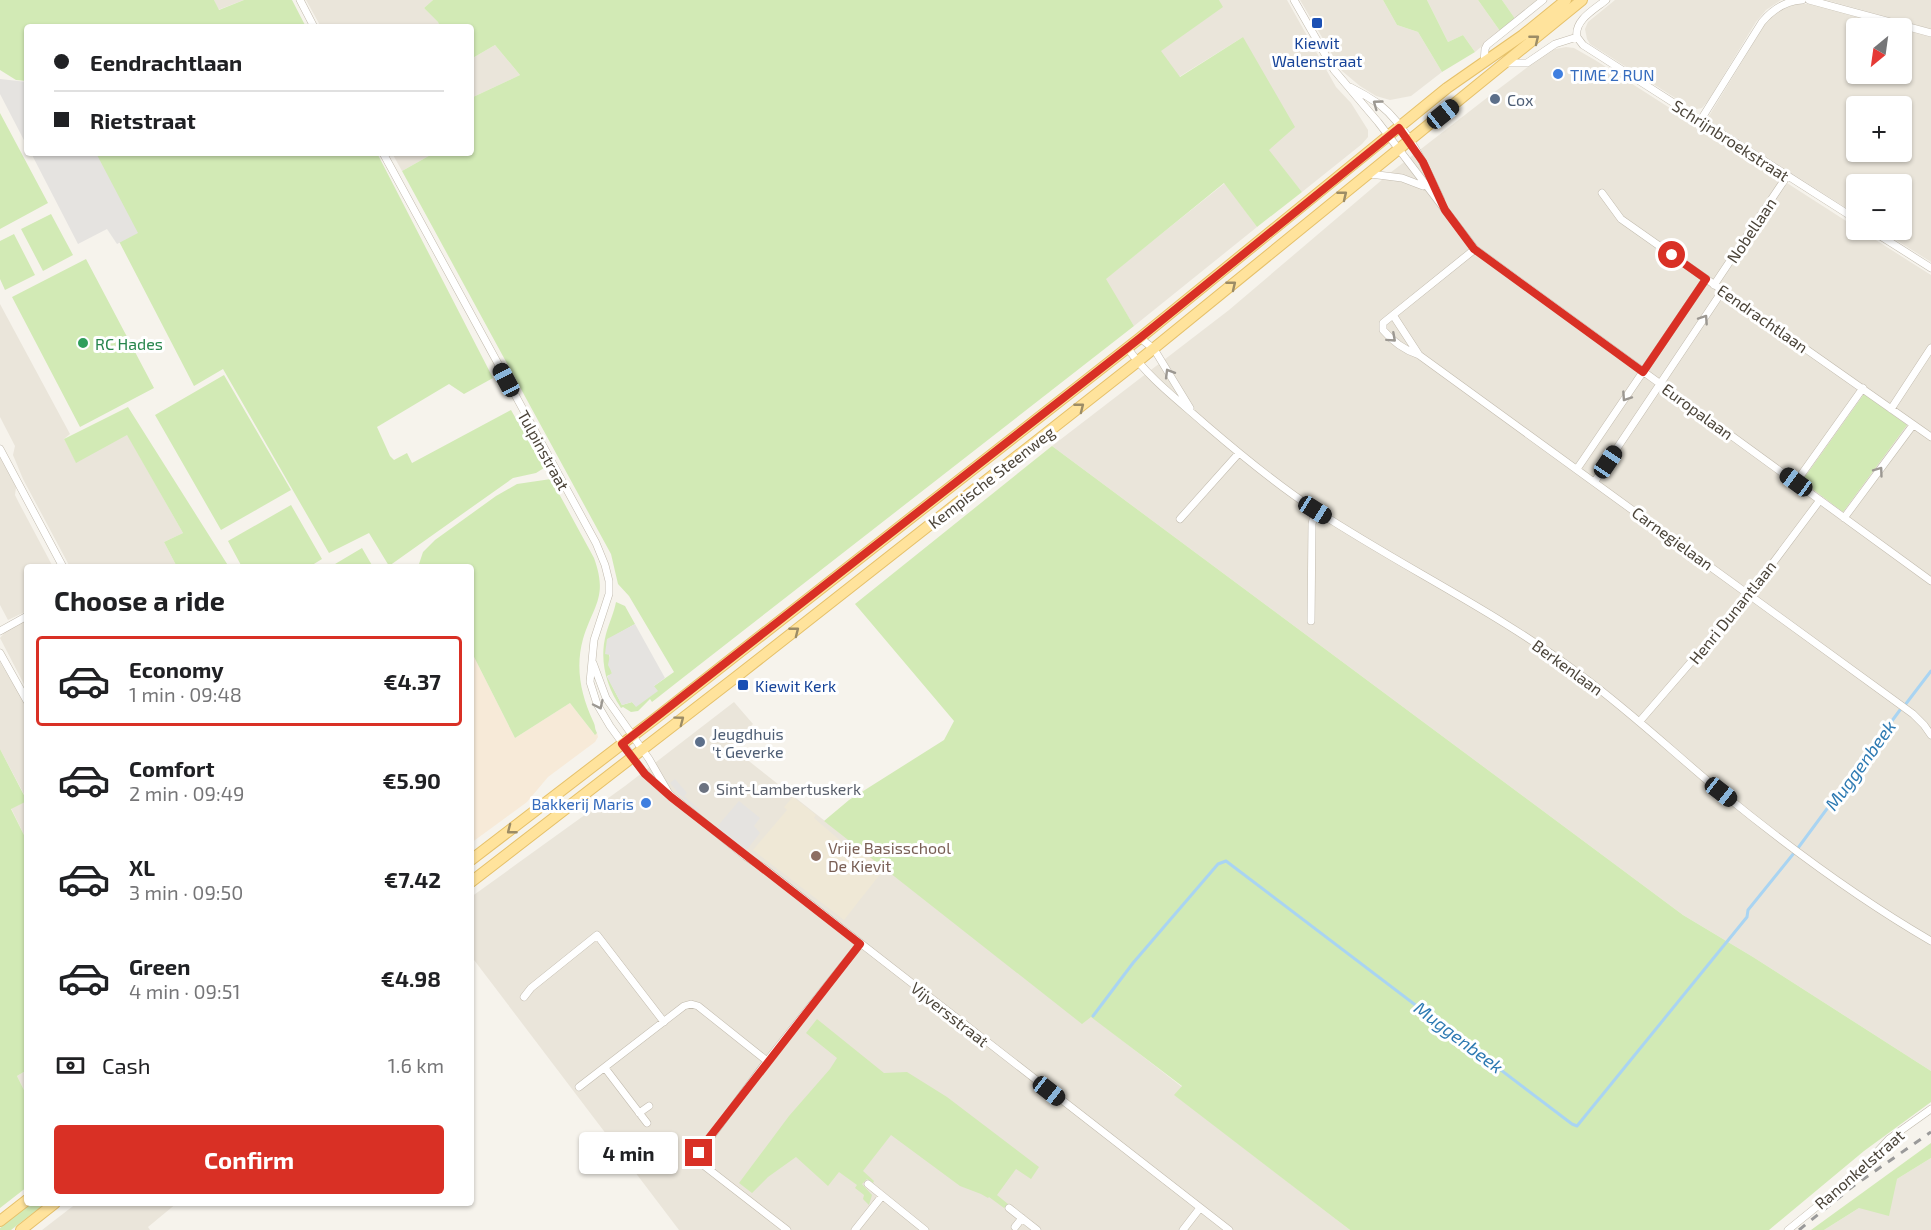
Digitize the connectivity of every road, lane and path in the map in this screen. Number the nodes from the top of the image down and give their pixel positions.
1 (300, 0) edge
2 (1294, 0) edge
3 (1543, 0) edge
4 (1566, 0) edge
5 (1582, 0) edge
6 (1606, 0) edge
7 (1802, 0) edge
8 (1809, 0) edge
9 (1870, 18) edge
10 (312, 24) edge
11 (1912, 29) edge
12 (1931, 33) edge
13 (1577, 37) junction
14 (1484, 63) junction
15 (1505, 63) junction
16 (1349, 86) junction
17 (1700, 121) junction
18 (1399, 128) junction
19 (1388, 136) junction
20 (1410, 141) junction
21 (1398, 150) junction
22 (385, 156) edge
23 (1370, 174) junction
24 (1787, 176) junction
25 (1428, 188) junction
26 (1602, 193) dead end
27 (1445, 210) junction
28 (1846, 213) edge
29 (1887, 240) edge
30 (1474, 249) junction
31 (1931, 268) edge
32 (1706, 279) junction
33 (1714, 285) junction
34 (1723, 290) junction
35 (1393, 315) junction
36 (1140, 338) junction
37 (1127, 347) junction
38 (1931, 348) edge
39 (1154, 349) junction
40 (1419, 355) junction
41 (1137, 362) junction
42 (1643, 372) junction
43 (1660, 384) junction
44 (1863, 388) junction
45 (1891, 409) junction
46 (1192, 413) junction
47 (1913, 425) junction
48 (1931, 437) edge
49 (0, 449) edge
50 (1239, 453) junction
51 (1577, 469) junction
52 (1595, 481) junction
53 (1796, 482) junction
54 (1820, 500) junction
55 (1315, 510) junction
56 (1844, 518) junction
57 (1180, 519) dead end
58 (61, 564) edge
59 (1931, 581) edge
60 (1749, 594) junction
61 (24, 618) edge
62 (1311, 621) dead end
63 (0, 631) edge
64 (0, 653) edge
65 (592, 661) junction
66 (24, 696) edge
67 (1640, 721) junction
68 (1928, 726) edge
69 (1931, 735) edge
70 (632, 736) junction
71 (622, 744) junction
72 (642, 748) junction
73 (632, 757) junction
74 (671, 797) junction
75 (474, 858) edge
76 (474, 880) edge
77 (1931, 940) edge
78 (860, 944) junction
79 (524, 997) dead end
80 (664, 1022) junction
81 (767, 1061) junction
82 (605, 1068) junction
83 (579, 1087) dead end
84 (649, 1106) dead end
85 (1931, 1109) edge
86 (639, 1113) junction
87 (647, 1123) dead end
88 (868, 1184) dead end
89 (882, 1196) junction
90 (24, 1202) edge
91 (52, 1206) edge
92 (1009, 1208) dead end
93 (1200, 1208) junction
94 (1022, 1218) junction
95 (0, 1221) edge
96 (1015, 1227) dead end
97 (21, 1230) edge
98 (787, 1230) edge
99 (855, 1230) edge
100 (925, 1230) edge
101 (1037, 1230) edge
102 (1183, 1230) edge
103 (1229, 1230) edge
104 (1788, 1230) edge

1 - 10 street
2 - 16 street, Europalaan
3 - 14 street
4 - 14 main road, Kempische Steenweg
15 -> 5 main road, Kempische Steenweg
6 - 13 street
7 - 17 street
8 - 9 street
11 - 12 street
13 - 15 street
13 - 17 street, Schrijnbroekstraat
14 - 18 main road, Kempische Steenweg
15 - 20 main road, Kempische Steenweg
18 -> 16 street, Europalaan
16 - 19 street, Europalaan
17 - 24 street, Schrijnbroekstraat
18 - 19 main road, Kempische Steenweg
18 - 20 street, Europalaan
19 - 21 street, Europalaan
19 - 36 main road, Kempische Steenweg
20 - 21 main road, Kempische Steenweg
20 - 27 street, Europalaan
21 - 23 main road, Kempische Steenweg
21 - 25 street, Europalaan
22 - 65 street, Tulpinstraat
23 - 25 street
39 -> 23 main road, Kempische Steenweg
24 - 28 street, Schrijnbroekstraat
24 - 33 street, Nobellaan
25 - 27 street, Europalaan
26 - 32 street, Eendrachtlaan
27 - 30 street, Europalaan
29 - 31 street
30 - 35 street
30 - 42 street, Europalaan
32 - 33 street, Eendrachtlaan
32 - 42 street
33 - 34 street, Eendrachtlaan
43 -> 34 street
34 - 44 street, Eendrachtlaan
35 - 40 street, Carnegielaan
35 -> 40 street, Carnegielaan
36 - 37 main road, Kempische Steenweg
36 - 39 street, Berkenlaan
37 - 41 street, Berkenlaan
37 - 70 main road, Kempische Steenweg
38 - 45 street
39 - 41 main road, Kempische Steenweg
46 -> 39 street, Berkenlaan
40 - 51 street, Carnegielaan
41 - 46 street, Berkenlaan
72 -> 41 main road, Kempische Steenweg
42 - 43 street, Europalaan
42 -> 51 street
43 - 52 street
43 - 53 street, Europalaan
44 - 45 street, Eendrachtlaan
44 - 53 street
45 - 47 street, Eendrachtlaan
46 - 50 street, Berkenlaan
47 - 48 street, Eendrachtlaan
56 -> 47 street
49 - 58 street
50 - 55 street, Berkenlaan
50 - 57 street
51 - 52 street, Carnegielaan
52 - 60 street, Carnegielaan
53 - 54 street, Europalaan
54 - 56 street, Europalaan
54 - 60 street, Henri Dunantlaan
55 - 62 street
55 - 67 street, Berkenlaan
56 - 59 street, Europalaan
60 - 67 street, Henri Dunantlaan
60 - 68 street, Carnegielaan
61 - 63 street
64 - 66 street
65 - 70 street, Tulpinstraat
65 -> 71 street, Tulpinstraat
67 - 77 street, Berkenlaan
68 - 69 street, Carnegielaan
70 - 71 main road, Kempische Steenweg
70 - 72 street, Tulpinstraat
71 - 73 street, Vijversstraat
71 -> 75 main road, Kempische Steenweg
72 - 73 main road, Kempische Steenweg
72 - 74 street, Vijversstraat
73 - 74 street, Vijversstraat
73 - 76 main road, Kempische Steenweg
74 - 78 street, Vijversstraat
78 - 81 street
78 - 93 street, Vijversstraat
79 - 80 street
80 - 81 street
80 - 82 street
81 - 98 street
82 - 83 street
82 - 86 street
84 - 86 street
85 - 104 street, Ranonkelstraat
86 - 87 street
88 - 89 street
89 - 99 street
89 - 100 street
90 - 95 main road
91 - 97 main road
92 - 94 street
93 - 102 street
93 - 103 street, Vijversstraat
94 - 96 street
94 - 101 street

